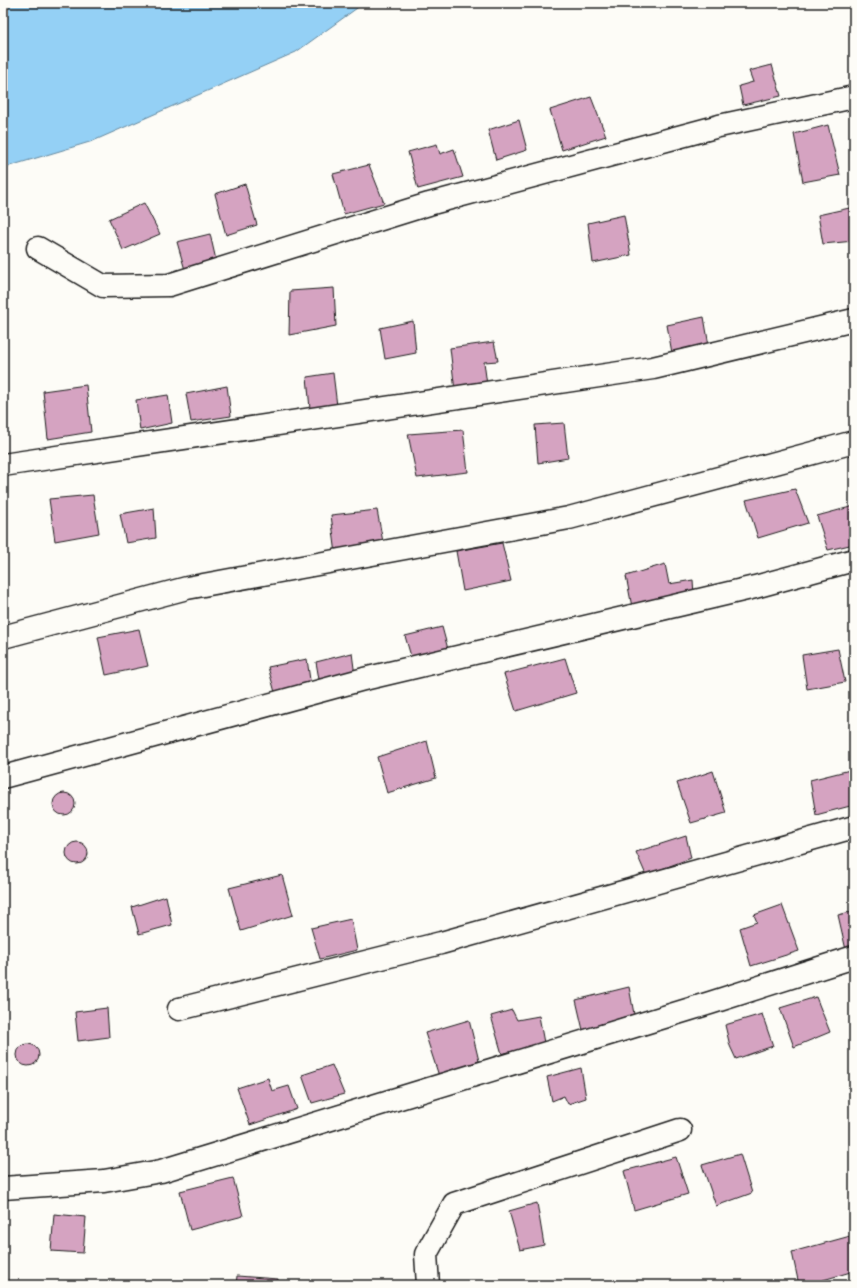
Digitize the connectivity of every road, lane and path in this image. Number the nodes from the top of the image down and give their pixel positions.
1 (854, 98) edge
2 (38, 248) dead end
3 (854, 320) edge
4 (854, 442) edge
5 (3, 465) edge
6 (854, 560) edge
7 (3, 637) edge
8 (3, 777) edge
9 (854, 827) edge
10 (854, 957) edge
11 (179, 1009) dead end
12 (680, 1130) dead end
13 (3, 1188) edge
14 (428, 1285) edge

1 - 2 street
3 - 5 street
4 - 7 street
6 - 8 street
9 - 11 street
10 - 13 street
12 - 14 street

